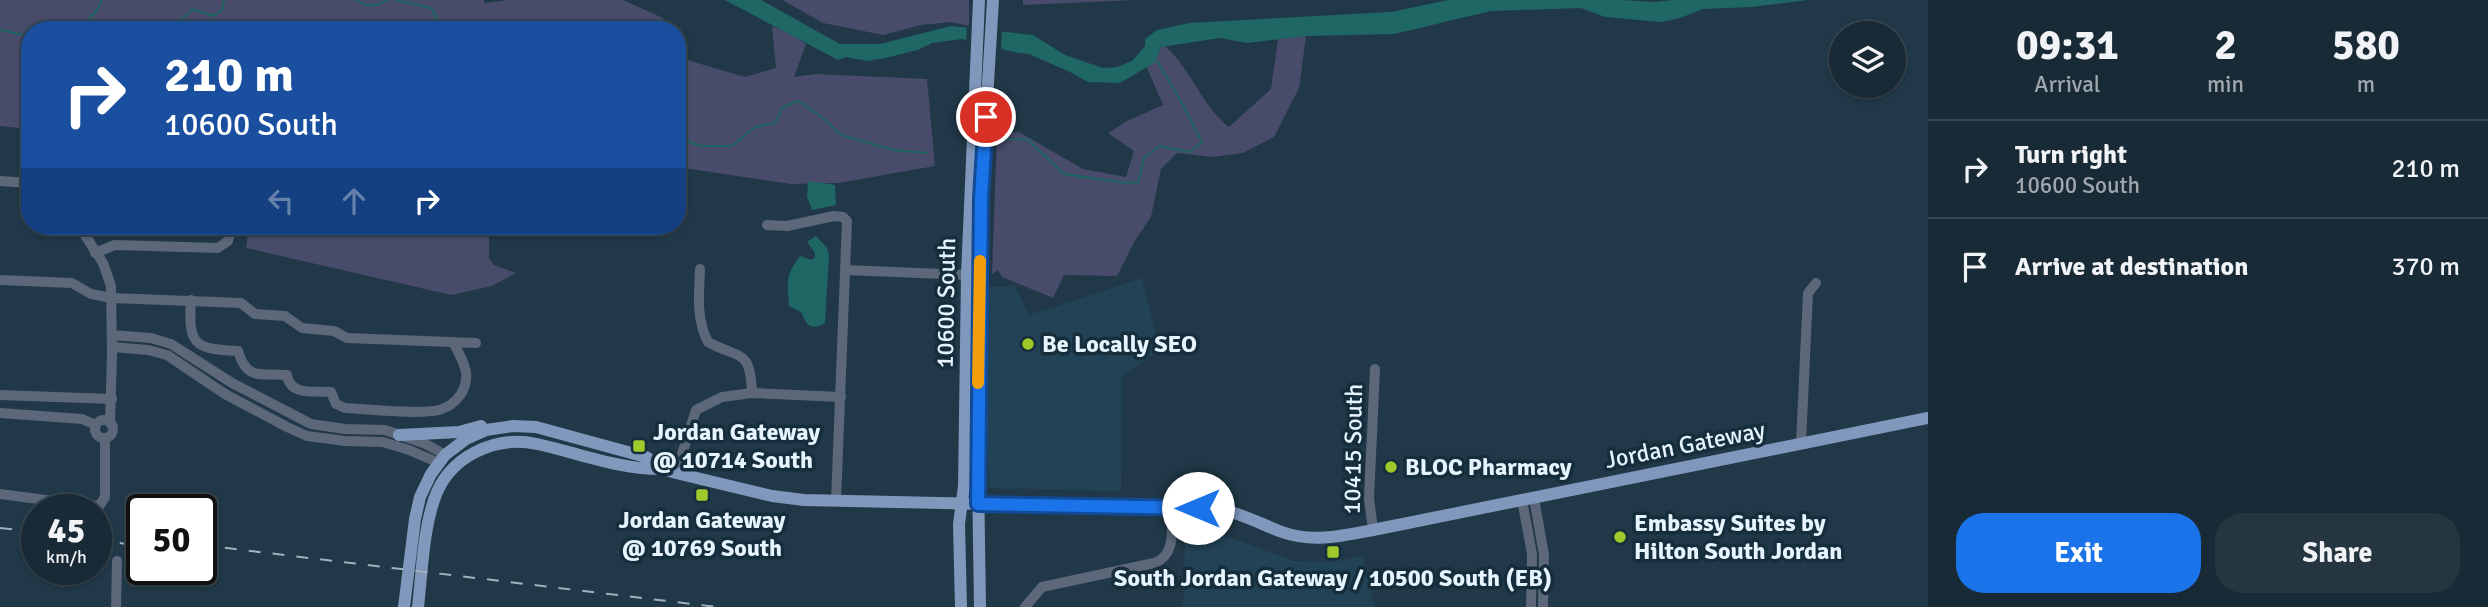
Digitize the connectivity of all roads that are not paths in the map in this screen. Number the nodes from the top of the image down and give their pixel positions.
1 (979, 5) edge
2 (993, 5) edge
3 (0, 181) edge
4 (21, 182) edge
5 (767, 225) dead end
6 (84, 235) edge
7 (230, 235) edge
8 (95, 253) junction
9 (700, 269) dead end
10 (846, 270) junction
11 (967, 275) junction
12 (0, 280) edge
13 (1816, 283) dead end
14 (112, 298) junction
15 (191, 300) junction
16 (112, 335) junction
17 (453, 342) junction
18 (476, 342) dead end
19 (112, 347) junction
20 (1375, 369) dead end
21 (752, 393) junction
22 (0, 395) edge
23 (841, 397) junction
24 (112, 399) junction
25 (0, 413) edge
26 (1928, 418) edge
27 (110, 423) junction
28 (96, 425) junction
29 (557, 432) junction
30 (399, 435) junction
31 (106, 438) junction
32 (534, 443) junction
33 (1801, 443) junction
34 (443, 460) junction
35 (670, 471) junction
36 (0, 494) edge
37 (1528, 499) junction
38 (836, 501) junction
39 (962, 503) junction
40 (978, 504) junction
41 (1171, 508) junction
42 (430, 515) junction
43 (1373, 530) junction
44 (117, 561) dead end
45 (116, 607) edge
46 (404, 607) edge
47 (418, 607) edge
48 (961, 607) edge
49 (980, 607) edge
50 (1025, 607) edge
51 (1531, 607) edge
52 (1543, 607) edge

1 - 11 main road, 10600 South
2 - 40 main road, 10600 South
3 - 4 street
5 - 10 street
6 - 8 street
7 - 8 street
8 - 14 street
9 - 21 street
10 - 11 street
10 - 23 street
11 - 39 main road, 10600 South
12 - 14 street
13 - 33 street
14 - 15 street
14 - 16 street
15 - 17 street
15 - 17 street
16 - 19 street
16 - 30 street
17 - 18 street
19 - 24 street
19 - 34 street
20 - 43 street, 10415 South
21 - 23 street
21 - 35 street
22 - 24 street
23 - 38 street
24 - 27 street
25 - 28 street
26 - 33 main road, Jordan Gateway
27 - 28 street
27 - 31 street
28 - 31 street
29 - 30 main road
29 - 34 main road, Jordan Gateway
29 - 35 main road, Jordan Gateway
30 - 34 street
31 - 36 street
32 - 34 main road
32 - 35 main road, Jordan Gateway
32 - 42 main road, Jordan Gateway
33 - 37 main road, Jordan Gateway
34 - 42 main road
34 - 46 main road, Jordan Gateway
35 - 38 main road, Jordan Gateway
37 - 43 main road, Jordan Gateway
37 - 51 street
37 - 52 street
38 - 39 main road, Jordan Gateway
39 - 40 main road, Jordan Gateway
39 - 48 main road, 10600 South
40 - 41 main road, Jordan Gateway
40 - 49 main road, 10600 South
41 - 43 main road, Jordan Gateway
41 - 50 street
42 - 47 main road, Jordan Gateway
44 - 45 street

